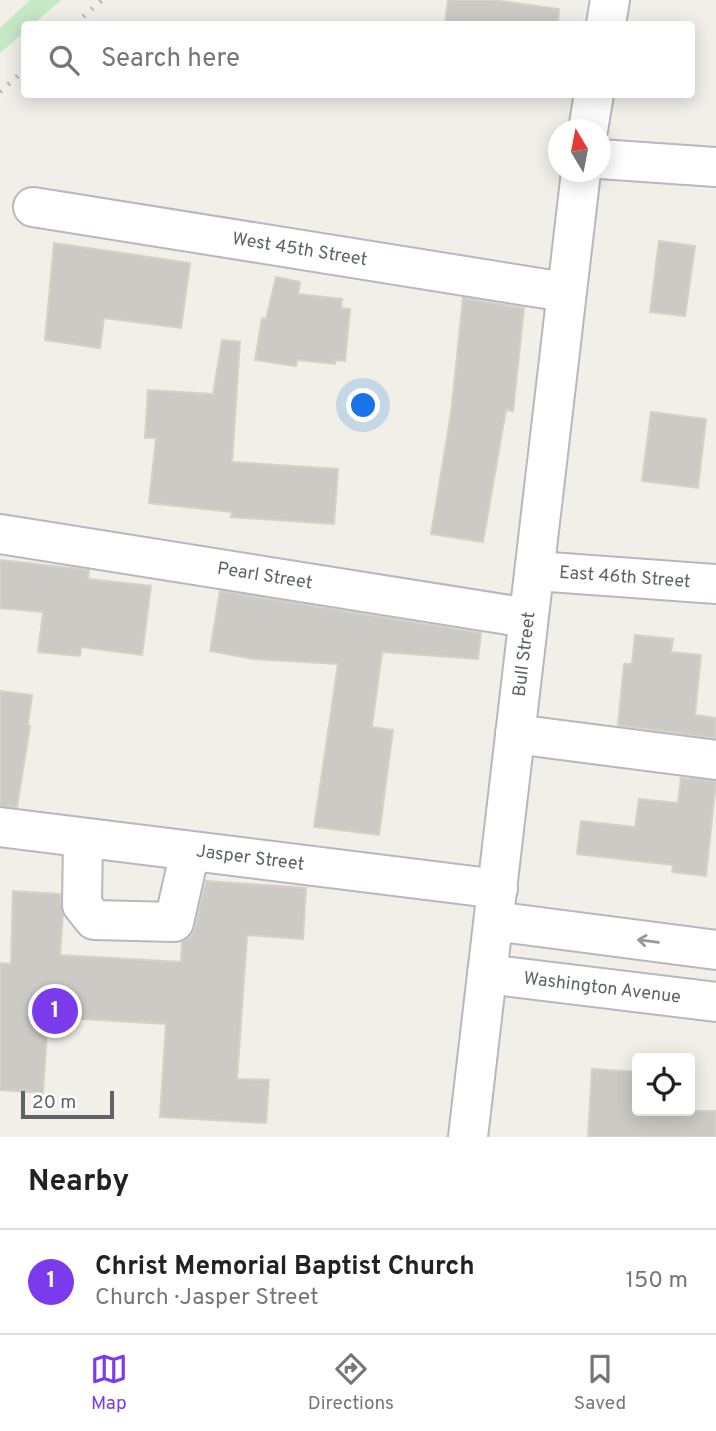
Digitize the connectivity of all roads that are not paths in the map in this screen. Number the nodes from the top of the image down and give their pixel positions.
1 (610, 0) edge
2 (606, 21) edge
3 (593, 98) edge
4 (590, 119) edge
5 (611, 160) edge
6 (716, 167) edge
7 (580, 182) edge
8 (33, 207) dead end
9 (565, 292) junction
10 (0, 534) edge
11 (536, 571) junction
12 (716, 584) edge
13 (528, 618) junction
14 (515, 734) junction
15 (716, 760) edge
16 (3, 836) edge
17 (83, 838) junction
18 (190, 851) junction
19 (496, 905) junction
20 (716, 950) edge
21 (488, 974) junction
22 (716, 1002) edge
23 (468, 1137) edge

1 - 2 street
3 - 4 street
5 - 6 street
7 - 9 street, Bull Street
8 - 9 street, West 45th Street
9 - 11 street, Bull Street
10 - 13 street, Pearl Street
11 - 12 street, East 46th Street
11 - 13 street, Bull Street
13 - 14 street, Bull Street
14 - 15 street
14 - 19 street, Bull Street
16 - 17 street, Jasper Street
17 - 18 street, Jasper Street
17 - 18 street
18 - 19 street, Jasper Street
20 -> 19 street
19 - 21 street, Bull Street
21 - 22 street, Washington Avenue
21 - 23 street, Bull Street

